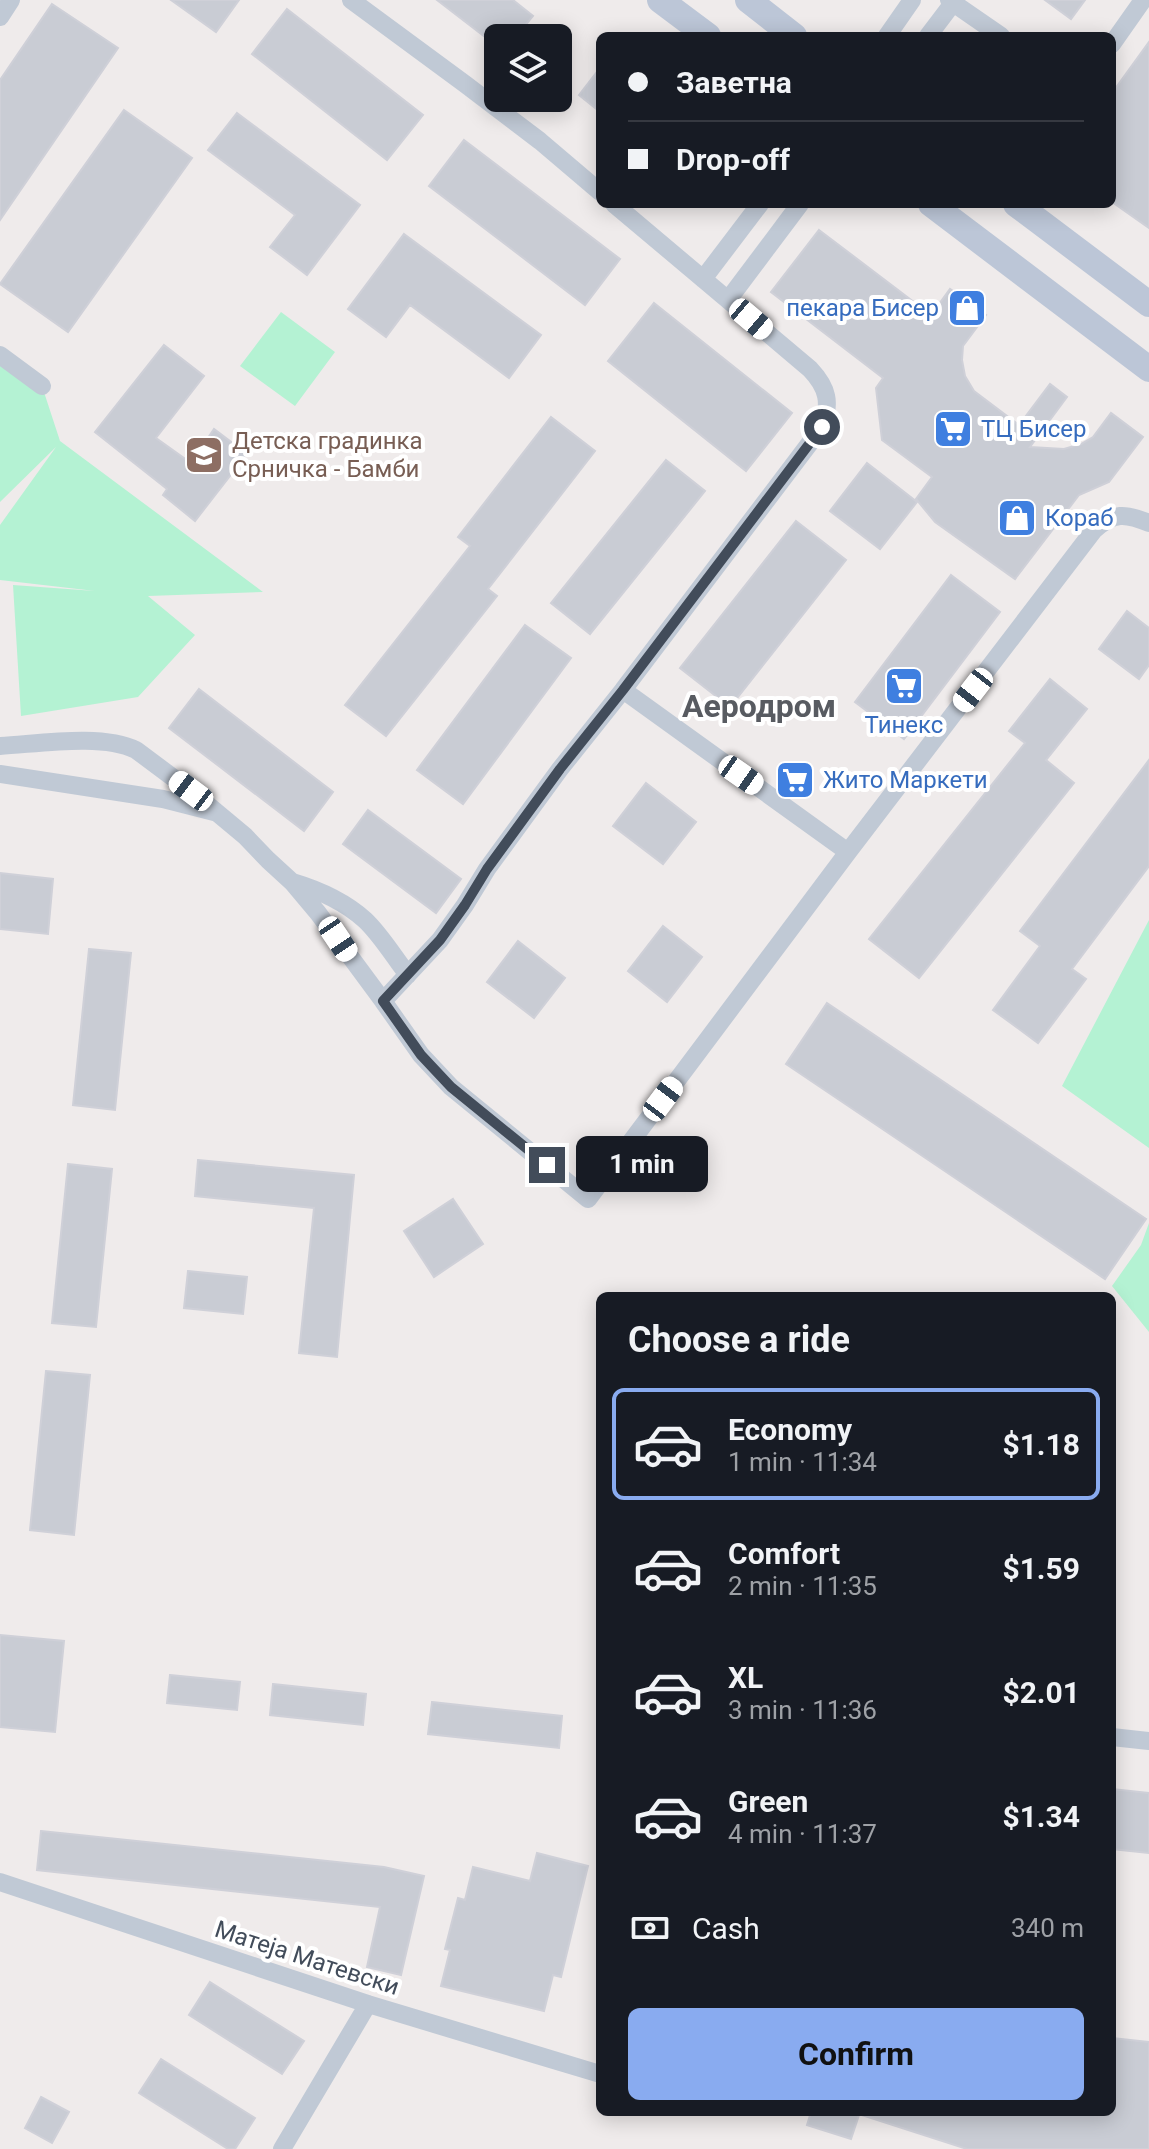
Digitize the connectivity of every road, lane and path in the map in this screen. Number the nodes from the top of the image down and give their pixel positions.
1 (11, 0) edge
2 (351, 0) edge
3 (660, 0) edge
4 (748, 0) edge
5 (912, 0) edge
6 (1143, 0) edge
7 (951, 2) edge
8 (0, 17) edge
9 (703, 32) edge
10 (789, 32) edge
11 (890, 32) edge
12 (931, 32) edge
13 (995, 32) edge
14 (1116, 38) edge
15 (596, 189) edge
16 (619, 208) edge
17 (757, 208) edge
18 (797, 208) edge
19 (936, 208) edge
20 (1021, 208) edge
21 (703, 279) junction
22 (728, 300) junction
23 (1149, 304) edge
24 (0, 355) edge
25 (1149, 369) edge
26 (42, 386) dead end
27 (1149, 523) edge
28 (623, 690) junction
29 (0, 746) edge
30 (0, 774) edge
31 (216, 813) junction
32 (848, 852) junction
33 (292, 882) junction
34 (408, 975) junction
35 (383, 1001) junction
36 (1116, 1737) edge
37 (1149, 1741) edge
38 (0, 1882) edge
39 (368, 2004) junction
40 (596, 2073) edge
41 (282, 2149) edge

1 - 8 street
2 - 15 street
3 - 9 street
4 - 10 street
5 - 11 street
6 - 14 street
7 - 12 street
7 - 13 street
16 - 21 street
17 - 21 street
18 - 22 street
19 - 25 street
20 - 23 street
21 - 22 street
22 - 28 street
24 - 26 street
27 - 32 street
28 - 32 street
28 - 34 street
29 - 31 street
30 - 31 street
31 - 33 street
32 - 35 street
33 - 34 street
33 - 35 street
34 - 35 street
36 - 37 street
38 - 39 street, Матеја Матевски
39 - 40 street, Матеја Матевски
39 - 41 street

